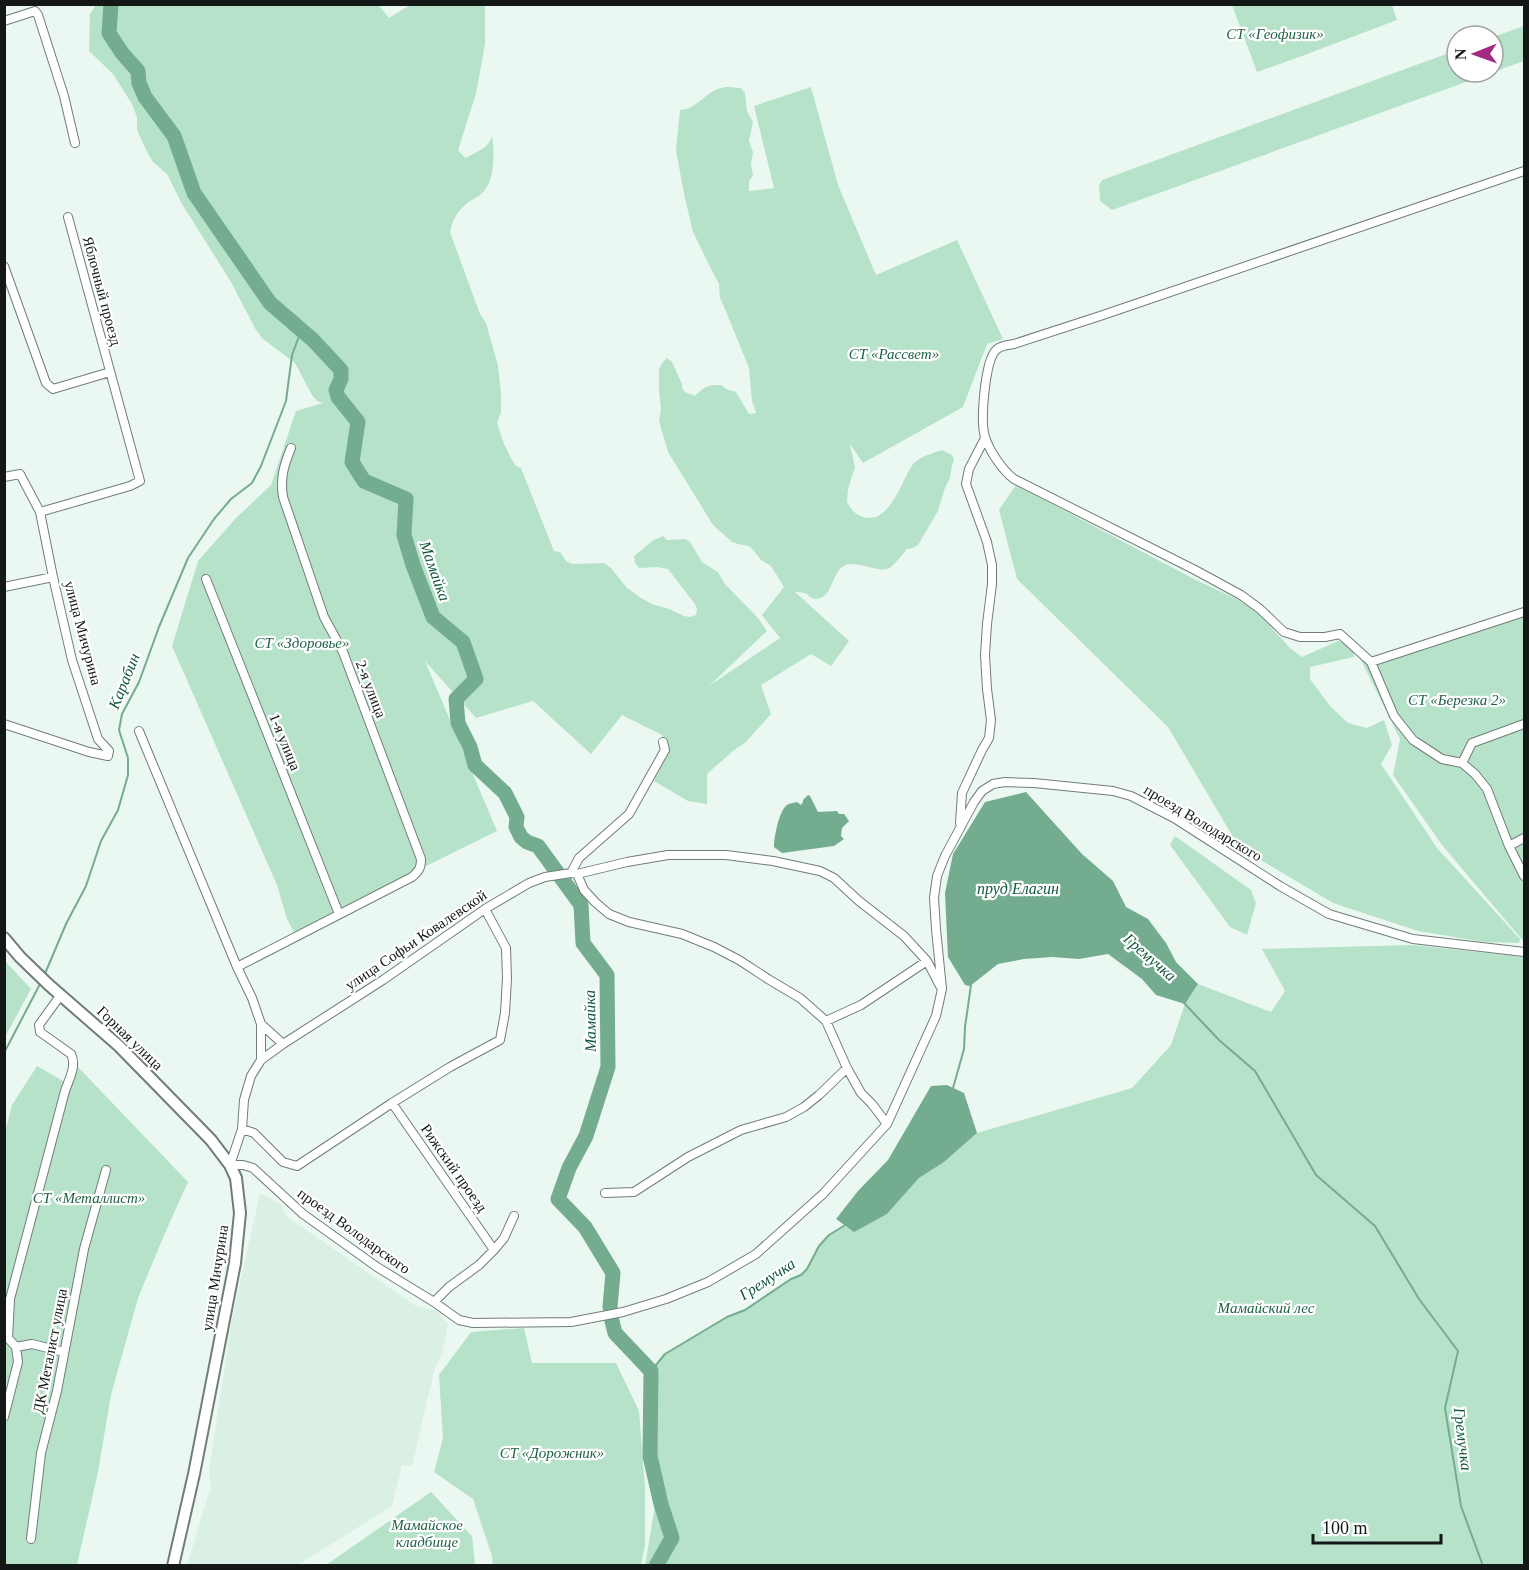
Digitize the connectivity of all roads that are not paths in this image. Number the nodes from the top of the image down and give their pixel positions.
1 (4, 21) edge
2 (75, 143) dead end
3 (1524, 171) edge
4 (68, 217) dead end
5 (4, 266) edge
6 (110, 372) junction
7 (985, 438) junction
8 (291, 448) dead end
9 (4, 477) edge
10 (40, 512) junction
11 (53, 577) junction
12 (206, 579) dead end
13 (4, 586) edge
14 (1524, 612) edge
15 (1371, 662) junction
16 (4, 724) edge
17 (1524, 724) edge
18 (139, 731) dead end
19 (98, 739) junction
20 (663, 742) dead end
21 (89, 752) junction
22 (1462, 763) junction
23 (960, 827) junction
24 (1524, 838) edge
25 (1509, 846) junction
26 (572, 874) junction
27 (1524, 876) edge
28 (485, 909) junction
29 (339, 914) junction
30 (4, 938) edge
31 (1524, 952) edge
32 (927, 961) junction
33 (237, 967) junction
34 (942, 989) junction
35 (60, 996) junction
36 (826, 1021) junction
37 (261, 1024) junction
38 (282, 1044) junction
39 (261, 1060) junction
40 (847, 1068) junction
41 (392, 1102) junction
42 (887, 1124) junction
43 (242, 1129) junction
44 (230, 1165) junction
45 (106, 1170) dead end
46 (604, 1193) dead end
47 (514, 1216) dead end
48 (494, 1250) junction
49 (434, 1302) junction
50 (16, 1347) junction
51 (64, 1352) junction
52 (4, 1417) edge
53 (31, 1539) dead end
54 (173, 1566) edge

1 - 2 street
3 - 7 street
4 - 6 street, Яблочный проезд
5 - 6 street
6 - 10 street, Яблочный проезд
7 - 15 street
7 - 23 street
8 - 29 street, 2-я улица
9 - 10 street, улица Мичурина
10 - 11 street, улица Мичурина
11 - 13 street
11 - 19 street, улица Мичурина
12 - 29 street, 1-я улица
14 - 15 street
15 - 22 street
16 - 21 street
17 - 22 street
18 - 33 street
19 - 21 street
19 - 21 street, улица Мичурина
20 - 26 street
22 - 25 street
23 - 31 street, проезд Володарского
23 - 34 street, проезд Володарского
24 - 25 street
25 - 27 street
26 - 28 street, улица Софьи Ковалевской
26 - 32 street, улица Софьи Ковалевской
26 - 36 street
28 - 38 street, улица Софьи Ковалевской
28 - 41 street
29 - 33 street
30 - 35 street, Горная улица
32 - 34 street, улица Софьи Ковалевской
32 - 36 street
33 - 37 street
34 - 42 street, проезд Володарского
35 - 44 street, Горная улица
35 - 50 street, ДК Металист улица
36 - 40 street
37 - 38 street
37 - 39 street
38 - 39 street, улица Софьи Ковалевской
39 - 43 street
40 - 42 street
40 - 46 street
41 - 43 street
41 - 48 street, Рижский проезд
42 - 49 street, проезд Володарского
43 - 44 street
44 - 49 street, проезд Володарского
44 - 54 street, улица Мичурина
45 - 51 street, ДК Металист улица
47 - 48 street
48 - 49 street
50 - 51 street
50 - 52 street, ДК Металист улица
51 - 53 street, ДК Металист улица

